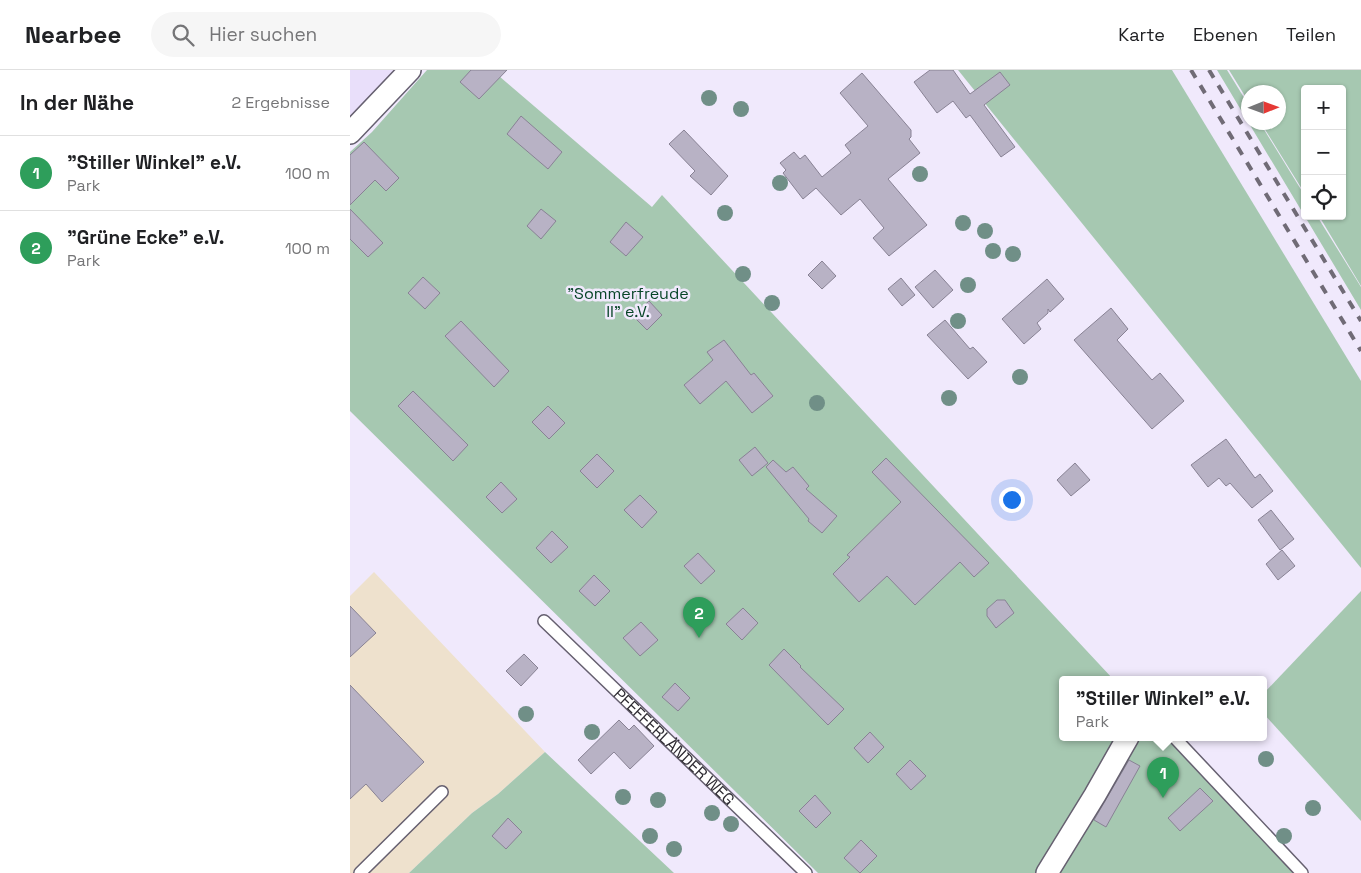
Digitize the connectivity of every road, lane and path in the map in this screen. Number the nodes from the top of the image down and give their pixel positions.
1 (410, 70) edge
2 (350, 132) edge
3 (544, 621) dead end
4 (1126, 741) edge
5 (1178, 741) edge
6 (442, 792) dead end
7 (360, 873) edge
8 (806, 873) edge
9 (1047, 873) edge
10 (1302, 873) edge

1 - 2 street
3 - 8 lane, PFEFFERLÄNDER WEG
4 - 9 street
5 - 10 lane
6 - 7 lane

